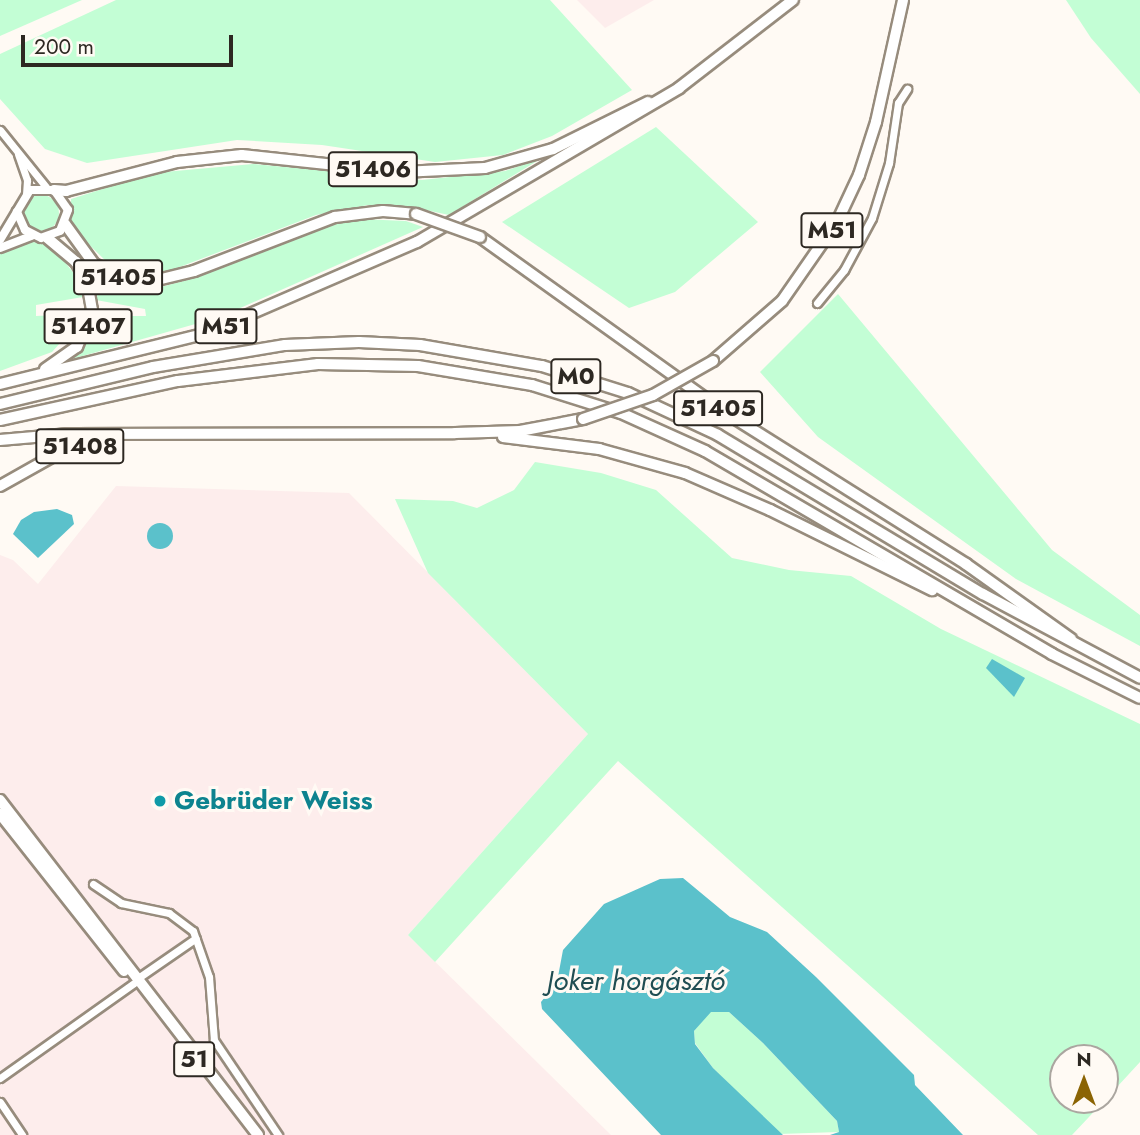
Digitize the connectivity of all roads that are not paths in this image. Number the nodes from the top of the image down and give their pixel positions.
1 (793, 0) edge
2 (902, 0) edge
3 (679, 88) junction
4 (907, 89) dead end
5 (0, 130) edge
6 (15, 147) junction
7 (50, 188) junction
8 (26, 193) junction
9 (17, 212) junction
10 (65, 224) junction
11 (32, 236) junction
12 (47, 237) junction
13 (0, 240) edge
14 (0, 248) edge
15 (817, 303) dead end
16 (24, 379) junction
17 (0, 384) edge
18 (0, 404) edge
19 (0, 420) edge
20 (455, 433) junction
21 (151, 434) junction
22 (0, 440) edge
23 (16, 477) junction
24 (0, 486) edge
25 (0, 492) edge
26 (966, 604) junction
27 (1090, 654) junction
28 (1140, 678) edge
29 (1140, 698) edge
30 (0, 800) edge
31 (0, 814) edge
32 (93, 884) dead end
33 (196, 938) junction
34 (136, 980) junction
35 (0, 1078) edge
36 (0, 1102) edge
37 (22, 1135) edge
38 (256, 1135) edge
39 (278, 1135) edge

1 - 3 main road, M51
2 - 20 main road, M51, bridge
3 - 7 main road, 51406
3 - 16 main road, M51
4 - 15 street
5 - 6 street
6 - 7 street
6 - 8 street
7 - 8 street, 51406
7 - 10 street
8 - 9 street
9 - 11 street
9 - 13 street
10 - 12 street
10 - 27 main road, 51405, bridge
11 - 12 street
11 - 14 street
12 - 16 main road, 51407
16 - 17 main road
18 - 27 main road, M0
19 - 26 main road, M0
20 - 21 main road
20 - 26 main road
21 - 22 main road
21 - 23 main road, 51408
23 - 24 main road
23 - 25 main road, 51408
26 - 29 main road, M0
27 - 28 main road, M0
30 - 34 main road, 51
31 - 34 main road, 51
32 - 33 street
33 - 34 street
33 - 39 street
34 - 35 street
34 - 38 main road, 51
36 - 37 street

